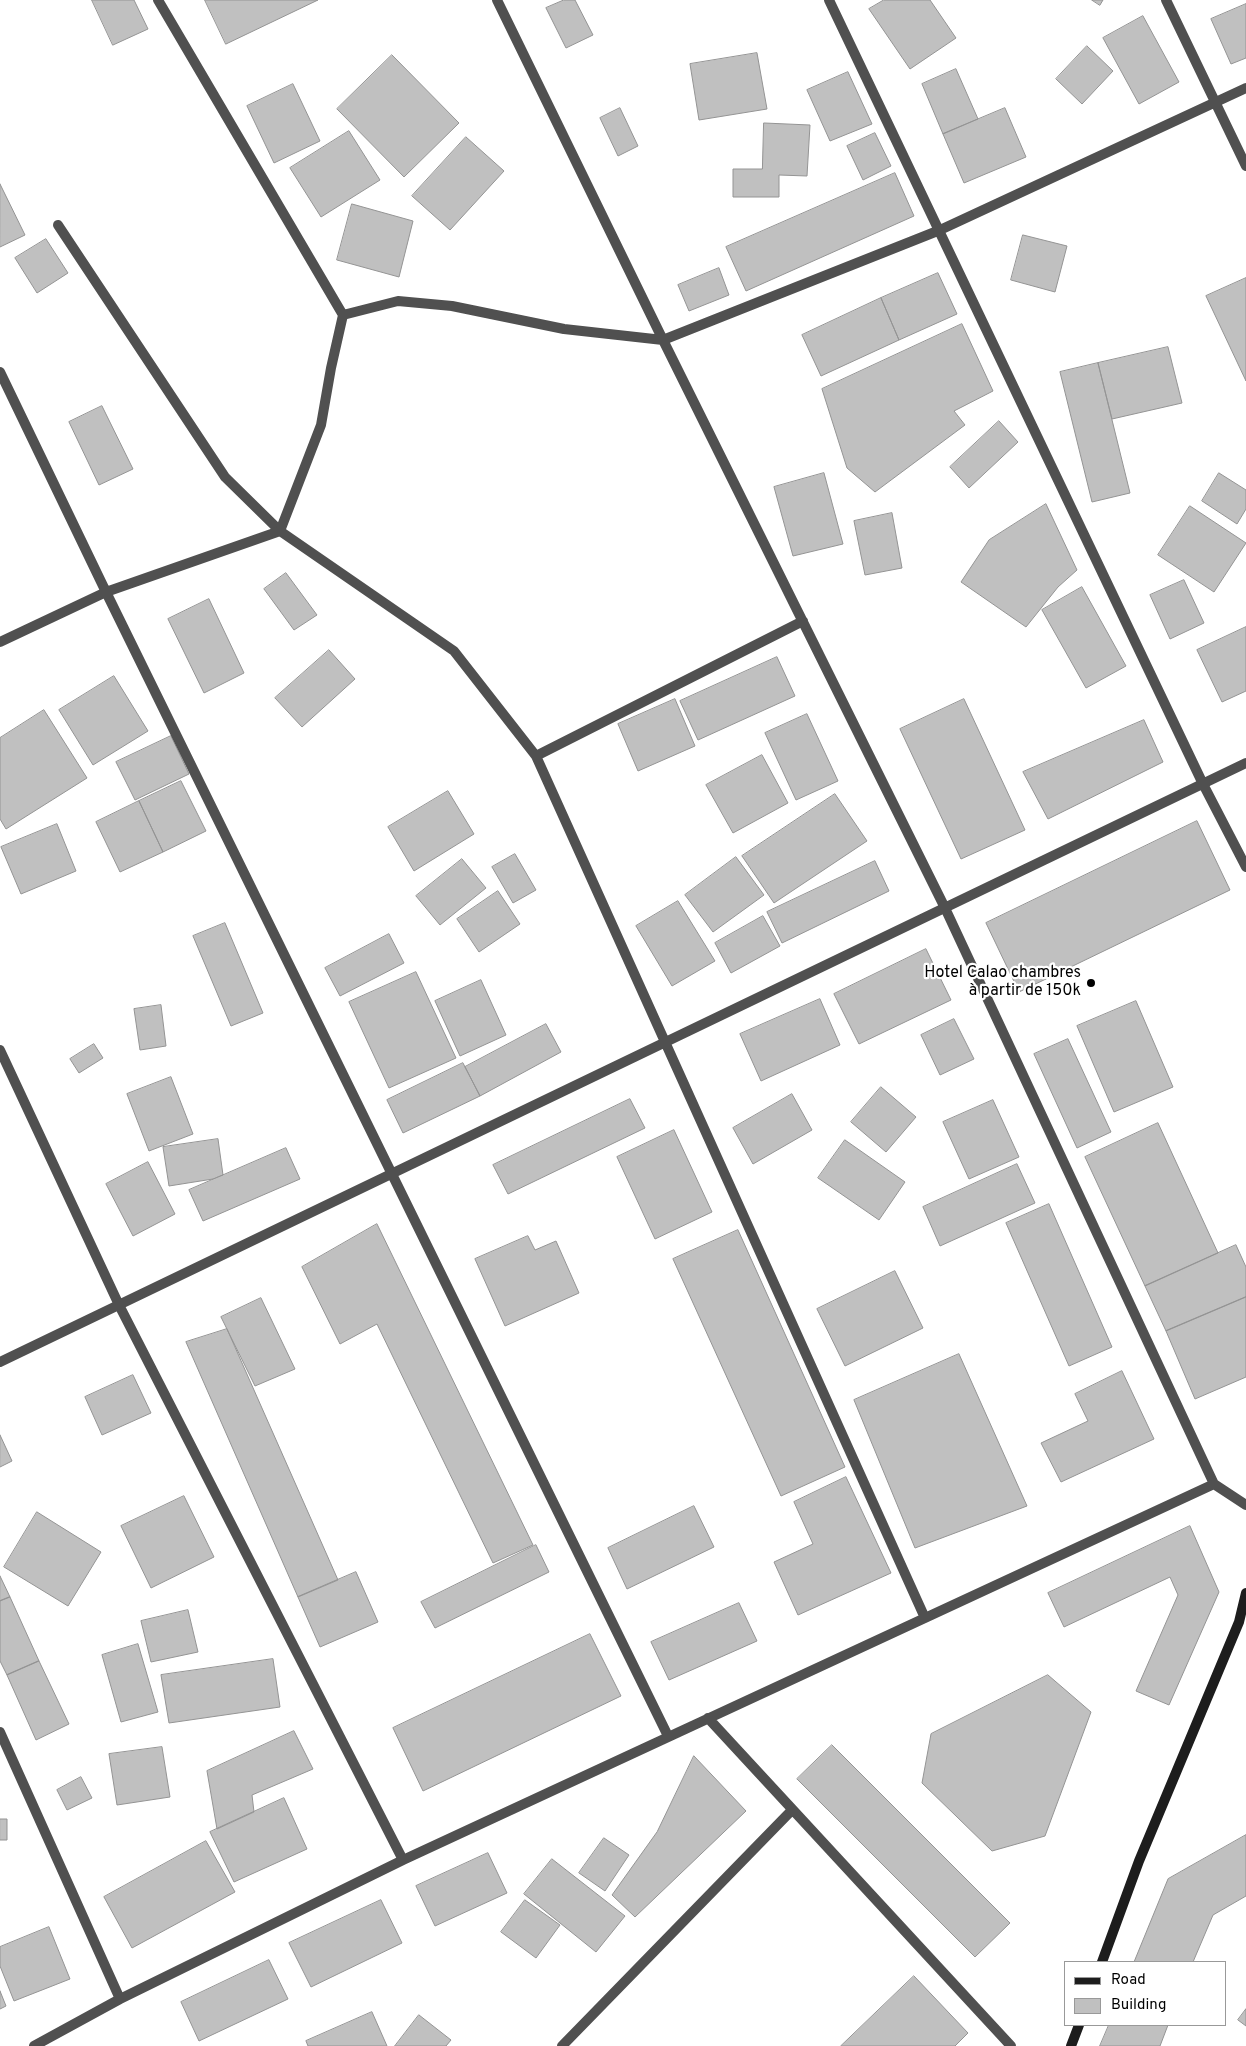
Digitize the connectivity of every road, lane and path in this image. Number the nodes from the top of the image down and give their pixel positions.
1 (158, 0) edge
2 (498, 0) edge
3 (830, 0) edge
4 (1166, 0) edge
5 (1246, 88) edge
6 (1215, 102) junction
7 (1246, 166) edge
8 (58, 225) dead end
9 (940, 230) junction
10 (343, 315) junction
11 (663, 340) junction
12 (0, 372) edge
13 (280, 531) junction
14 (106, 592) junction
15 (803, 621) junction
16 (0, 642) edge
17 (536, 756) junction
18 (1246, 763) edge
19 (1203, 784) junction
20 (1246, 866) edge
21 (946, 908) junction
22 (665, 1042) junction
23 (0, 1050) edge
24 (393, 1174) junction
25 (119, 1305) junction
26 (0, 1362) edge
27 (1214, 1484) junction
28 (1246, 1505) edge
29 (1246, 1593) edge
30 (925, 1618) junction
31 (708, 1718) junction
32 (0, 1732) edge
33 (668, 1736) junction
34 (792, 1810) junction
35 (403, 1860) junction
36 (1102, 1961) edge
37 (120, 1999) junction
38 (1079, 2026) edge
39 (34, 2046) edge
40 (562, 2046) edge
41 (1011, 2046) edge
42 (1071, 2046) edge

1 - 10 street
2 - 11 street
3 - 9 street
4 - 6 street
5 - 6 street
6 - 7 street
6 - 9 street
8 - 13 street
9 - 11 street
9 - 19 street
10 - 11 street
10 - 13 street
11 - 15 street
12 - 14 street
13 - 14 street
13 - 17 street
14 - 16 street
14 - 24 street
15 - 17 street
15 - 21 street
17 - 22 street
18 - 19 street
19 - 20 street
19 - 21 street
21 - 22 street
21 - 27 street
22 - 24 street
22 - 30 street
23 - 25 street
24 - 25 street
24 - 33 street
25 - 26 street
25 - 35 street
27 - 28 street
27 - 30 street
29 - 36 street
30 - 31 street
31 - 33 street
31 - 34 street
32 - 37 street
33 - 35 street
34 - 40 street
34 - 41 street
35 - 37 street
37 - 39 street
38 - 42 street

